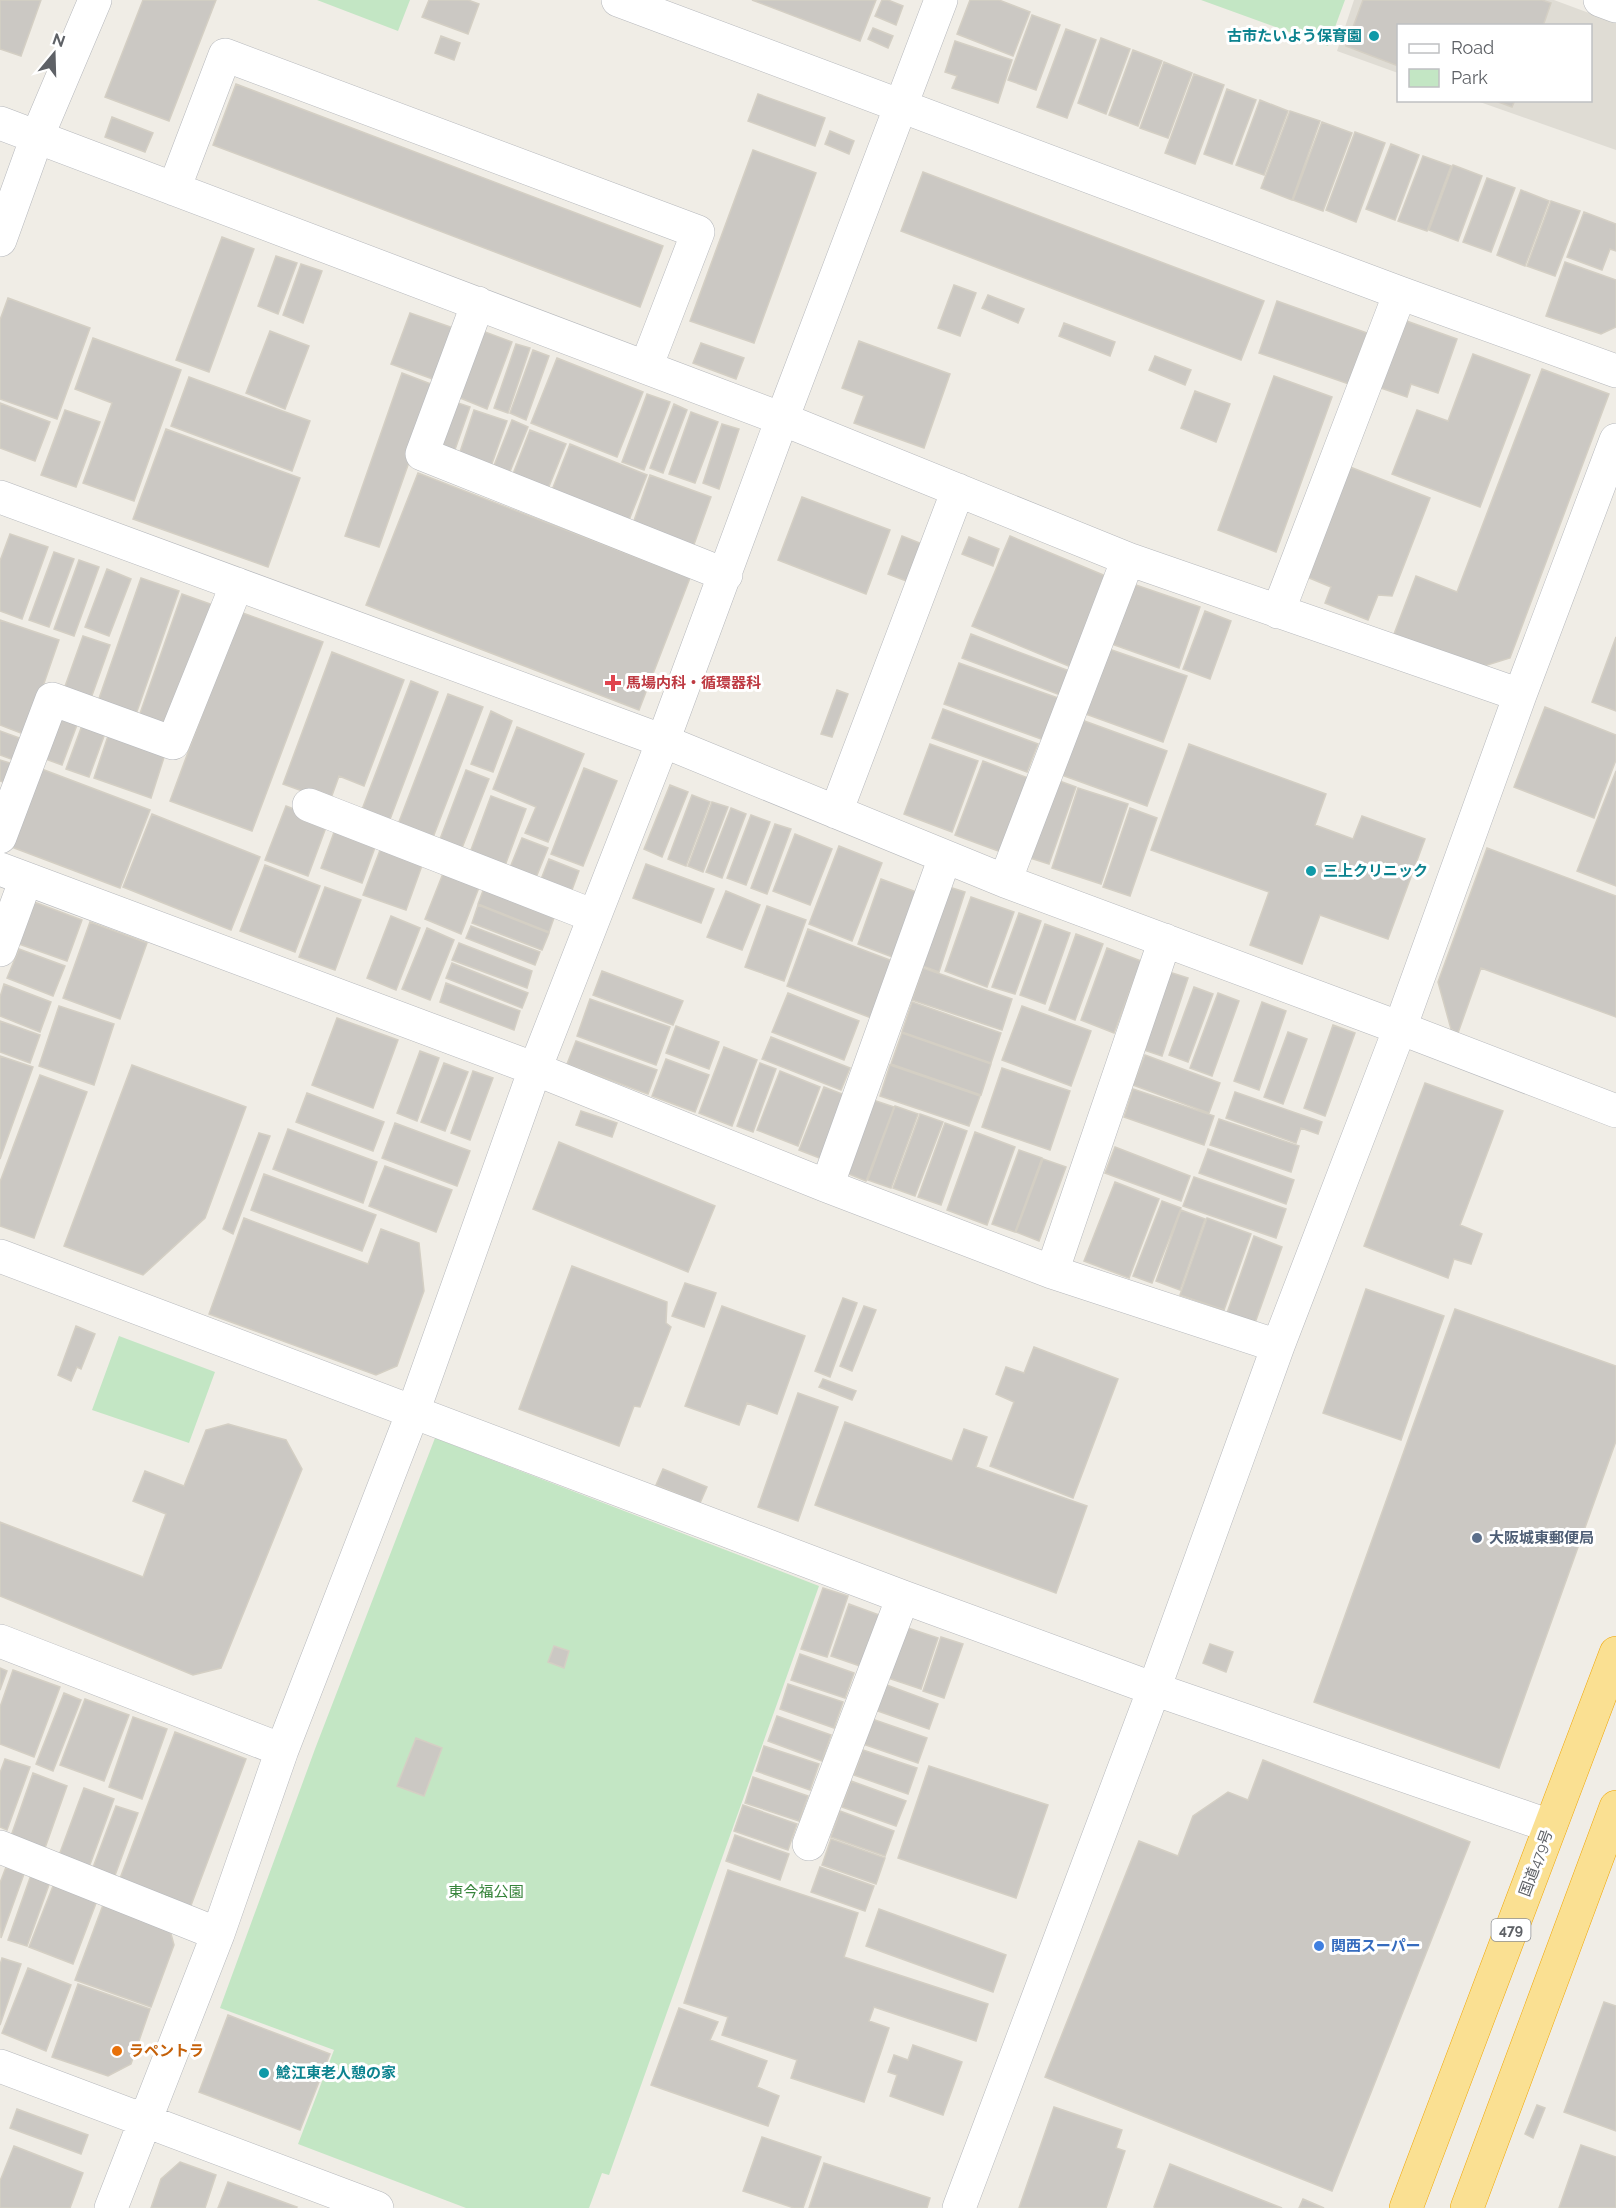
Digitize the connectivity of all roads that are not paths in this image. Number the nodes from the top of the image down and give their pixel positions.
1 (95, 0) edge
2 (618, 0) edge
3 (941, 0) edge
4 (1600, 0) edge
5 (1616, 6) edge
6 (901, 106) junction
7 (0, 123) edge
8 (38, 137) junction
9 (174, 189) junction
10 (0, 240) edge
11 (1400, 293) junction
12 (478, 303) junction
13 (646, 367) junction
14 (1616, 371) edge
15 (782, 419) junction
16 (1616, 440) edge
17 (958, 490) junction
18 (0, 497) edge
19 (1128, 559) junction
20 (726, 574) junction
21 (237, 584) junction
22 (1278, 612) junction
23 (1520, 695) junction
24 (663, 741) junction
25 (309, 805) dead end
26 (836, 812) junction
27 (0, 837) edge
28 (945, 857) junction
29 (13, 874) edge
30 (1005, 881) junction
31 (594, 916) junction
32 (1165, 940) junction
33 (0, 950) edge
34 (1400, 1028) junction
35 (535, 1069) junction
36 (1616, 1111) edge
37 (827, 1186) junction
38 (0, 1256) edge
39 (1052, 1272) junction
40 (1278, 1346) junction
41 (413, 1412) junction
42 (903, 1597) junction
43 (0, 1641) edge
44 (1616, 1653) edge
45 (1154, 1689) junction
46 (282, 1750) junction
47 (1616, 1807) edge
48 (1550, 1826) junction
49 (809, 1844) dead end
50 (0, 1847) edge
51 (1608, 1850) edge
52 (218, 1934) junction
53 (1, 2072) edge
54 (144, 2122) junction
55 (317, 2198) edge
56 (111, 2208) edge
57 (376, 2208) edge
58 (959, 2208) edge
59 (1406, 2208) edge
60 (1467, 2208) edge

1 - 8 street
2 - 6 street
3 - 6 street
4 - 5 street
6 - 11 street
6 - 15 street
7 - 8 street
8 - 9 street
8 - 10 street
9 - 12 street
9 - 13 street
11 - 14 street
11 - 22 street
12 - 13 street
12 - 20 street
13 - 15 street
15 - 17 street
15 - 20 street
16 - 23 street
17 - 19 street
17 - 26 street
18 - 21 street
19 - 22 street
19 - 30 street
20 - 24 street
21 - 24 street
21 - 27 street
22 - 23 street
23 - 34 street
24 - 26 street
24 - 31 street
25 - 31 street
26 - 28 street
28 - 30 street
28 - 37 street
29 - 33 street
29 - 35 street
30 - 32 street
31 - 35 street
32 - 34 street
32 - 39 street
34 - 36 street
34 - 40 street
35 - 37 street
35 - 41 street
37 - 39 street
38 - 41 street
39 - 40 street
40 - 45 street
41 - 42 street
41 - 46 street
42 - 45 street
42 - 49 street
43 - 46 street
44 - 48 highway, 国道479号 / 479
45 - 48 street
45 - 58 street
46 - 52 street
47 - 51 highway
48 - 59 highway, 国道479号 / 479
50 - 52 street
51 - 60 highway
52 - 54 street
53 - 54 street
54 - 55 street
54 - 56 street
55 - 57 street

